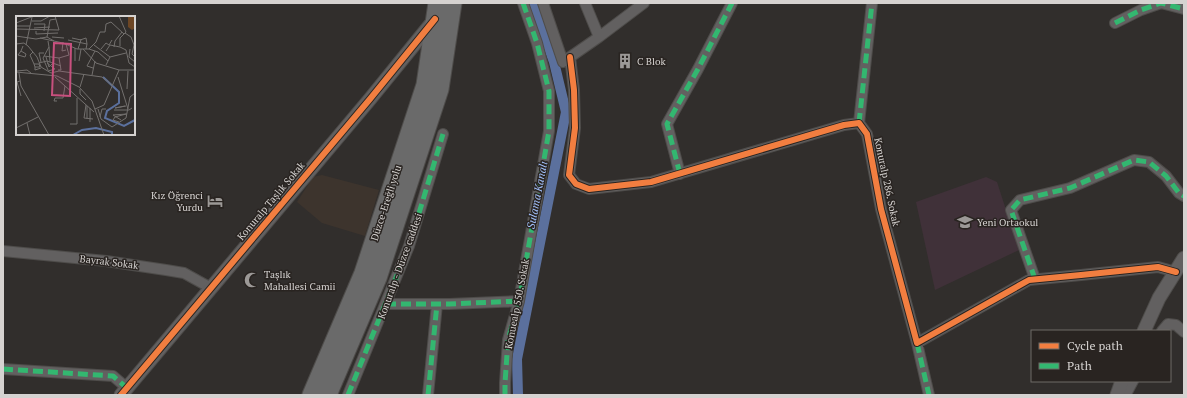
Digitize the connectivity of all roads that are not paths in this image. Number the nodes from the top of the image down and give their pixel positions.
1 (453, 3) edge
2 (524, 3) edge
3 (543, 3) edge
4 (585, 3) edge
5 (644, 3) edge
6 (732, 3) edge
7 (872, 3) edge
8 (1184, 9) edge
9 (436, 11) edge
10 (1115, 23) dead end
11 (599, 37) junction
12 (570, 57) junction
13 (859, 122) junction
14 (444, 134) dead end
15 (680, 174) junction
16 (1184, 196) edge
17 (3, 251) edge
18 (1184, 258) edge
19 (1176, 272) junction
20 (1035, 279) junction
21 (211, 288) junction
22 (519, 301) junction
23 (386, 304) junction
24 (437, 304) junction
25 (1144, 330) edge
26 (1163, 330) edge
27 (1184, 332) edge
28 (917, 343) junction
29 (3, 370) edge
30 (1122, 382) edge
31 (1132, 382) edge
32 (124, 391) edge
33 (311, 395) edge
34 (328, 395) edge
35 (348, 395) edge
36 (428, 395) edge
37 (505, 395) edge
38 (929, 395) edge
39 (1117, 395) edge
40 (1124, 395) edge

1 - 34 highway, Düzce-Ereğli yolu
2 - 22 street, Konuealp 550. Sokak
3 - 12 street
4 - 11 street
5 - 11 street
6 - 15 street
7 - 13 street
8 - 10 street
9 - 21 street, Konuralp Taşlık Sokak
9 - 33 highway, Düzce-Ereğli yolu
11 - 12 street
12 - 15 street
13 - 15 street
13 - 28 street, Konuralp 286. Sokak
14 - 23 street, Konuralp - Düzce caddesi
16 - 20 street
17 - 21 street, Bayrak Sokak
18 - 19 street
19 - 20 street
19 - 25 street
20 - 28 street
21 - 32 street, Konuralp Taşlık Sokak
22 - 24 street
22 - 37 street, Konuealp 550. Sokak
23 - 24 street
23 - 35 street, Konuralp - Düzce caddesi
24 - 36 street
26 - 27 street
28 - 38 street, Konuralp 286. Sokak
29 - 32 street
30 - 39 street
31 - 40 street

